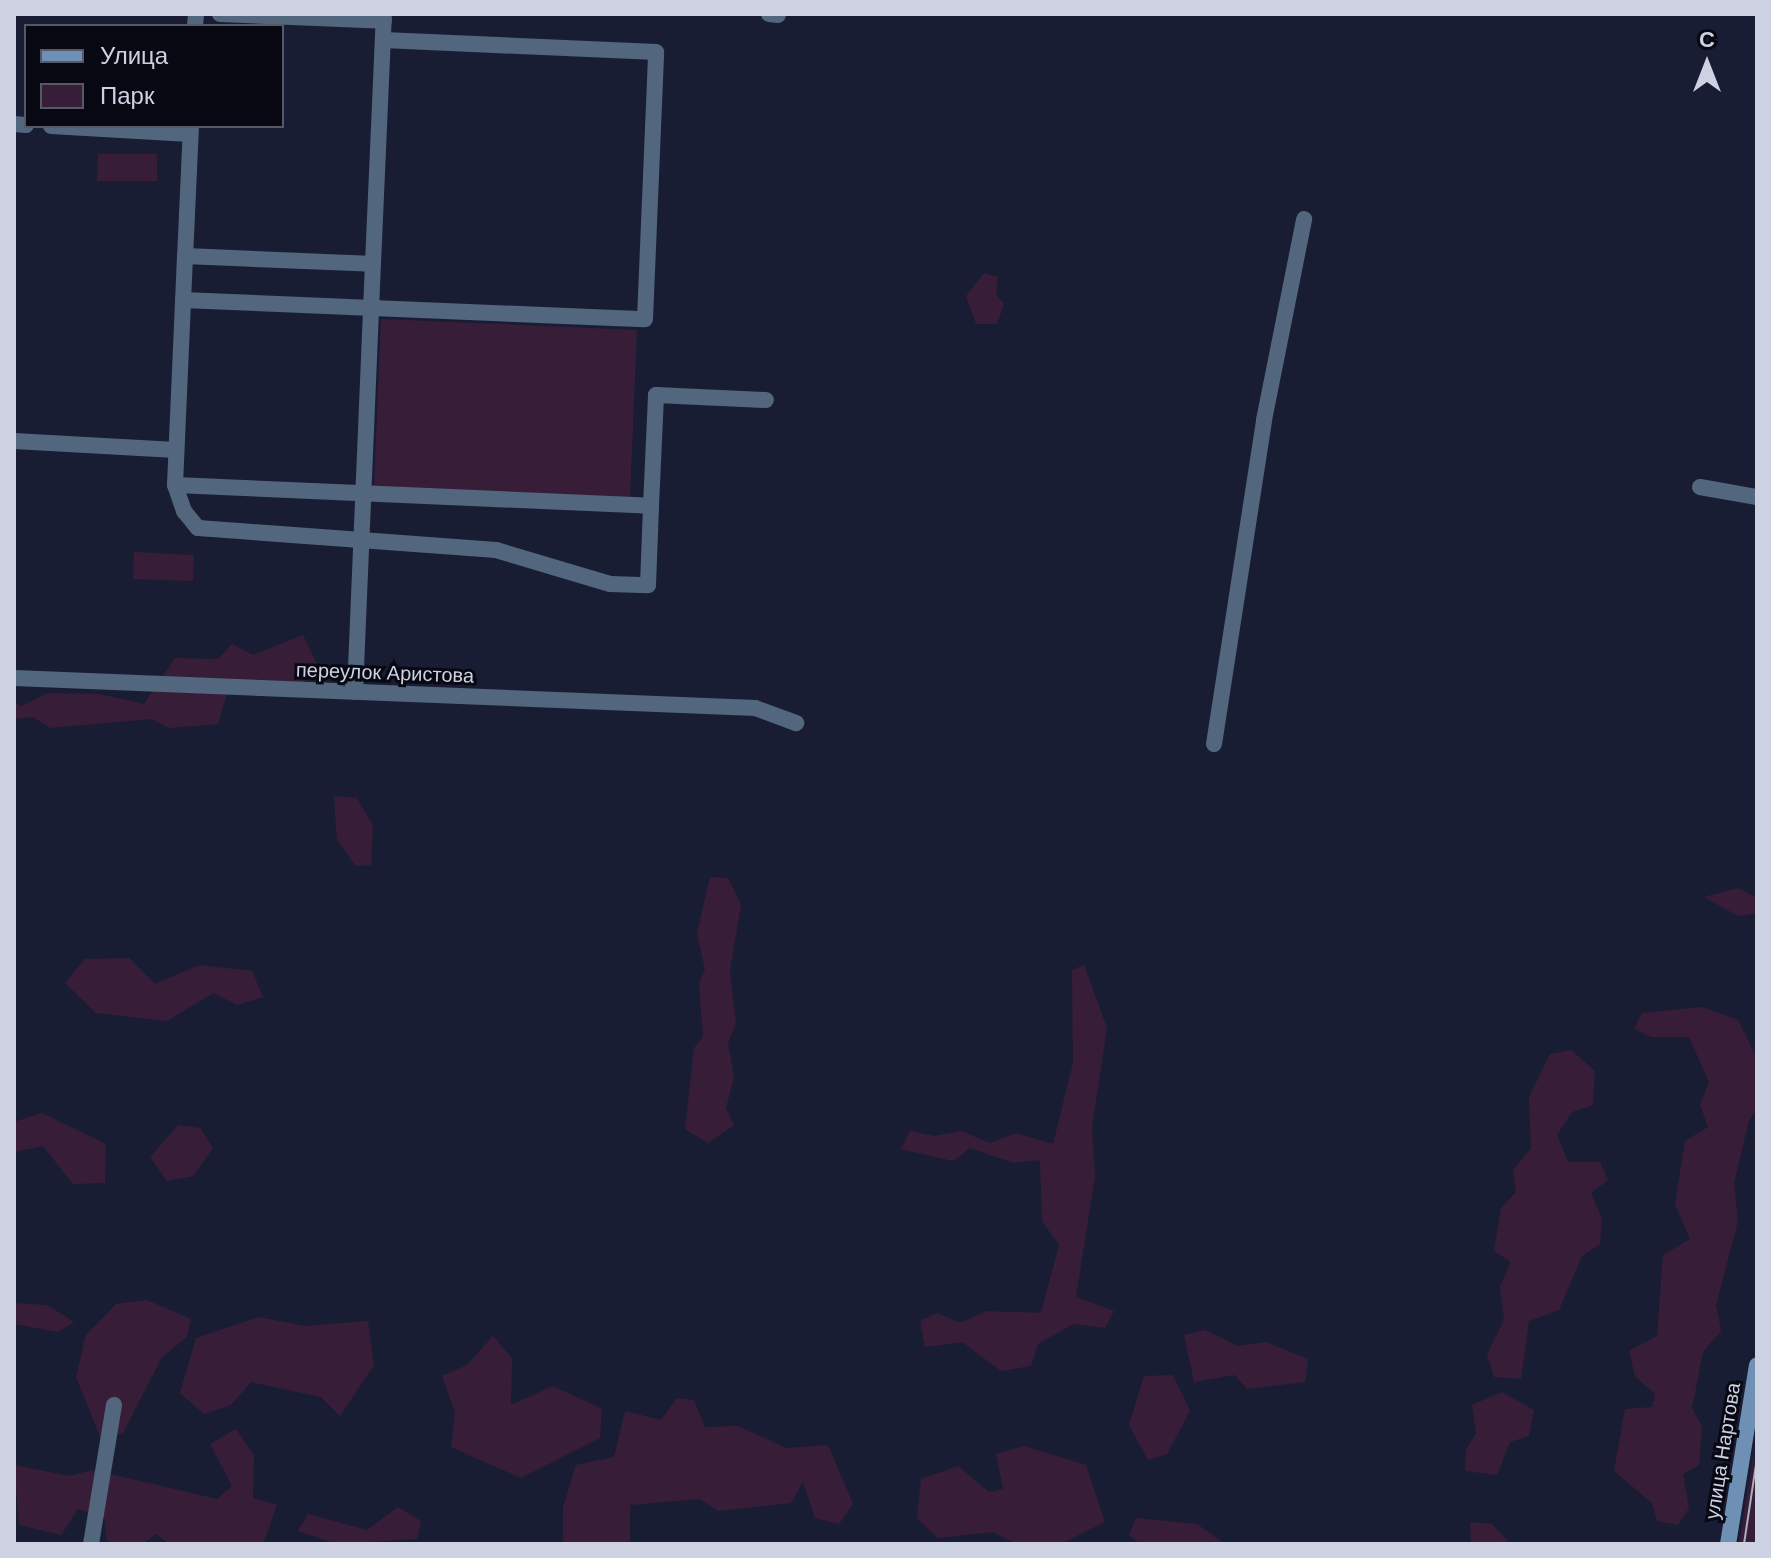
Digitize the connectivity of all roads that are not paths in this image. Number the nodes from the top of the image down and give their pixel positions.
1 (220, 14) edge
2 (384, 18) edge
3 (383, 40) junction
4 (120, 128) edge
5 (190, 130) edge
6 (1304, 219) dead end
7 (185, 256) junction
8 (373, 264) junction
9 (183, 300) junction
10 (372, 308) junction
11 (766, 400) dead end
12 (14, 441) edge
13 (176, 450) junction
14 (175, 485) junction
15 (1700, 487) dead end
16 (364, 493) junction
17 (1757, 497) edge
18 (651, 506) junction
19 (362, 541) junction
20 (14, 678) edge
21 (355, 692) junction
22 (796, 723) dead end
23 (1214, 744) dead end
24 (1757, 1365) edge
25 (114, 1405) dead end
26 (91, 1544) edge
27 (1728, 1544) edge

1 - 2 street
2 - 3 street
3 - 8 street
3 - 10 street
4 - 5 street
5 - 7 street
6 - 23 street
7 - 8 street
7 - 9 street
8 - 10 street
9 - 10 street
9 - 13 street
10 - 16 street
11 - 18 street
12 - 13 street
13 - 14 street
14 - 16 street
14 - 19 street
15 - 17 street
16 - 18 street
16 - 19 street
18 - 19 street
19 - 21 street
20 - 21 street, переулок Аристова
21 - 22 street, переулок Аристова
24 - 27 street, улица Нартова
25 - 26 street

